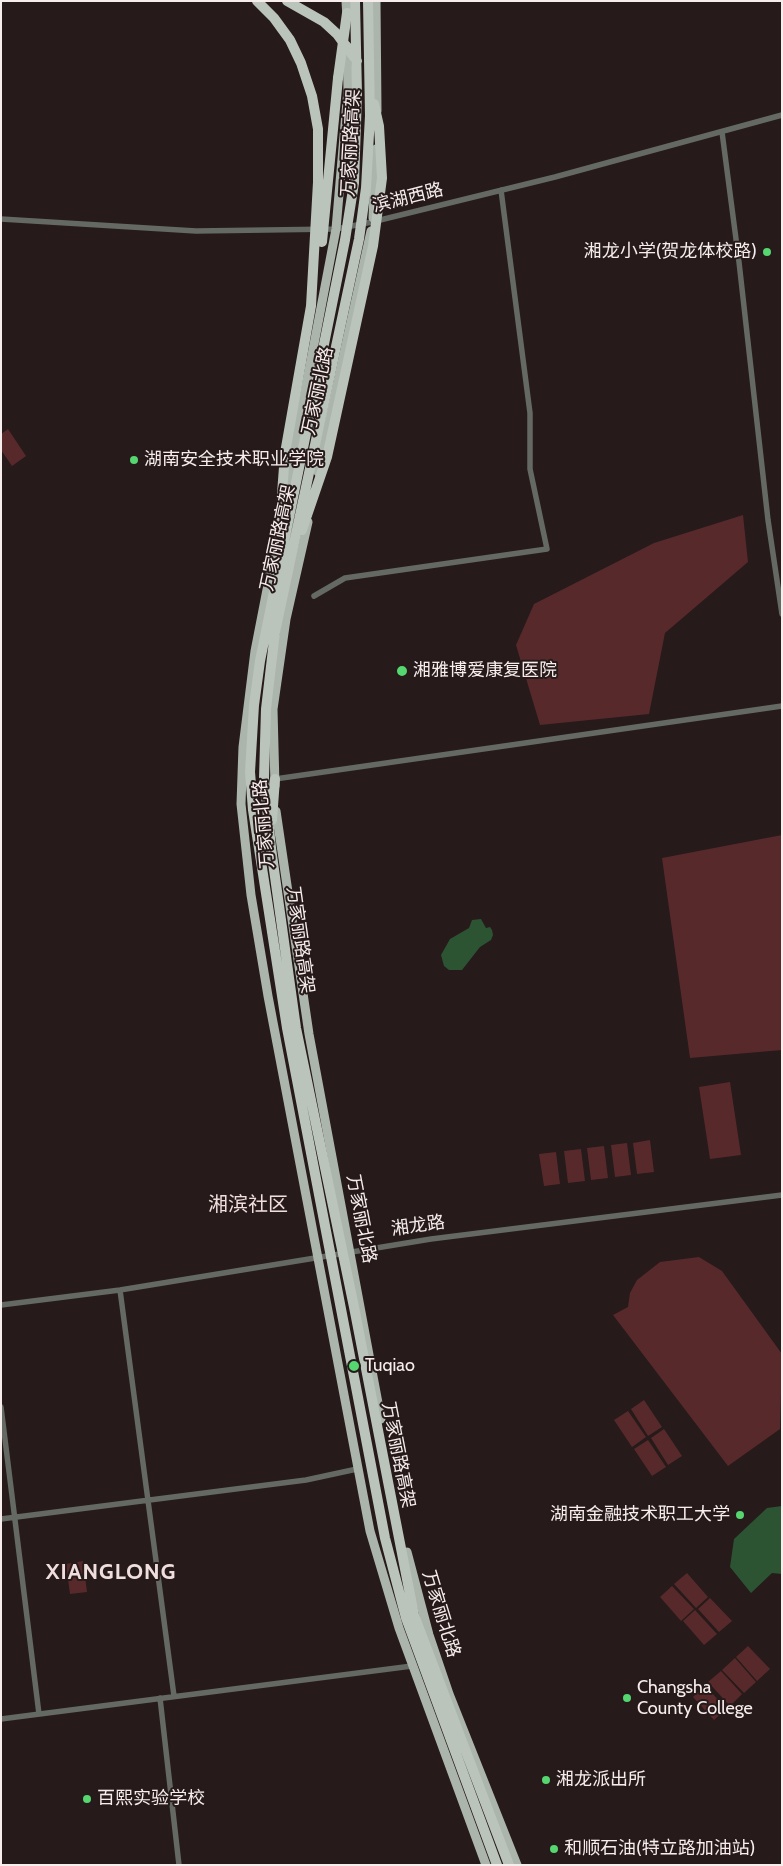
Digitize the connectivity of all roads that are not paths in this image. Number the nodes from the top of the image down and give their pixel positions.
1 (257, 1) edge
2 (287, 1) edge
3 (346, 1) edge
4 (353, 1) edge
5 (368, 1) edge
6 (376, 1) edge
7 (351, 15) junction
8 (782, 116) edge
9 (722, 132) junction
10 (501, 190) junction
11 (1, 219) edge
12 (372, 222) junction
13 (336, 229) junction
14 (311, 306) junction
15 (282, 574) junction
16 (314, 596) dead end
17 (782, 614) edge
18 (782, 706) edge
19 (275, 779) junction
20 (321, 1147) junction
21 (782, 1195) edge
22 (350, 1252) junction
23 (317, 1257) junction
24 (120, 1290) junction
25 (1, 1305) edge
26 (1, 1407) edge
27 (357, 1469) junction
28 (148, 1500) junction
29 (15, 1518) junction
30 (1, 1519) edge
31 (412, 1666) junction
32 (174, 1696) junction
33 (160, 1698) junction
34 (39, 1714) junction
35 (1, 1720) edge
36 (179, 1865) edge
37 (486, 1865) edge
38 (497, 1865) edge
39 (509, 1865) edge
40 (517, 1865) edge

1 - 14 highway, bridge
2 - 15 highway, bridge
3 - 7 main road, 万家丽北路
4 - 7 highway, 万家丽路高架, bridge
5 - 15 highway, 万家丽路高架, bridge
6 - 12 main road, 万家丽北路
7 - 13 main road, 万家丽北路
7 - 14 highway, bridge
7 - 15 highway, 万家丽路高架, bridge
8 - 9 street, 滨湖西路
9 - 10 street, 滨湖西路
9 - 17 street
10 - 12 street, 滨湖西路
10 - 16 street
11 - 13 street, 滨湖西路
12 - 13 street, 滨湖西路
12 - 19 main road, 万家丽北路
13 - 23 main road, 万家丽北路
14 - 15 highway, bridge
15 - 20 highway, 万家丽路高架, bridge
15 - 38 highway, 万家丽路高架, bridge
18 - 19 street
19 - 20 highway, bridge
19 - 22 main road, 万家丽北路
20 - 39 highway, 万家丽路高架, bridge
21 - 22 street, 湘龙路
22 - 23 street, 湘龙路
22 - 40 main road, 万家丽北路
23 - 24 street, 湘龙路
23 - 27 main road, 万家丽北路
24 - 25 street, 湘龙路
24 - 28 street
26 - 29 street
27 - 28 street
27 - 31 main road, 万家丽北路
28 - 29 street
28 - 32 street
29 - 30 street
29 - 34 street
31 - 32 street
31 - 37 main road, 万家丽北路
32 - 33 street
33 - 34 street
33 - 36 street
34 - 35 street

